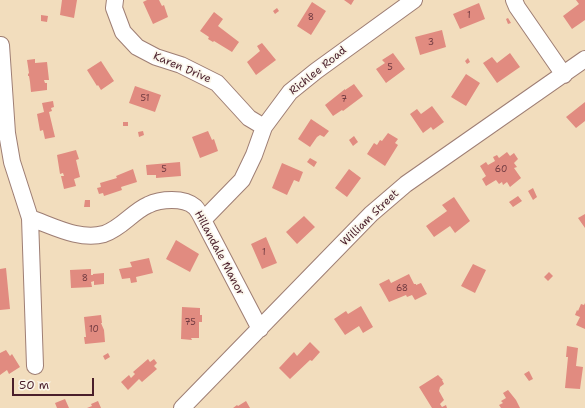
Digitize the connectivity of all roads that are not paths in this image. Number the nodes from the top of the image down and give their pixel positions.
1 (115, 0) edge
2 (414, 0) edge
3 (514, 0) edge
4 (1, 45) edge
5 (585, 59) edge
6 (564, 75) junction
7 (264, 128) junction
8 (30, 218) junction
9 (203, 220) junction
10 (260, 329) junction
11 (34, 366) dead end
12 (182, 408) edge

1 - 7 street, Karen Drive
2 - 7 street, Richlee Road
3 - 6 street
4 - 8 street
5 - 6 street, William Street
6 - 10 street, William Street
7 - 9 street, Richlee Road
8 - 9 street, Hillandale Manor
8 - 11 street
9 - 10 street, Hillandale Manor
10 - 12 street, William Street

